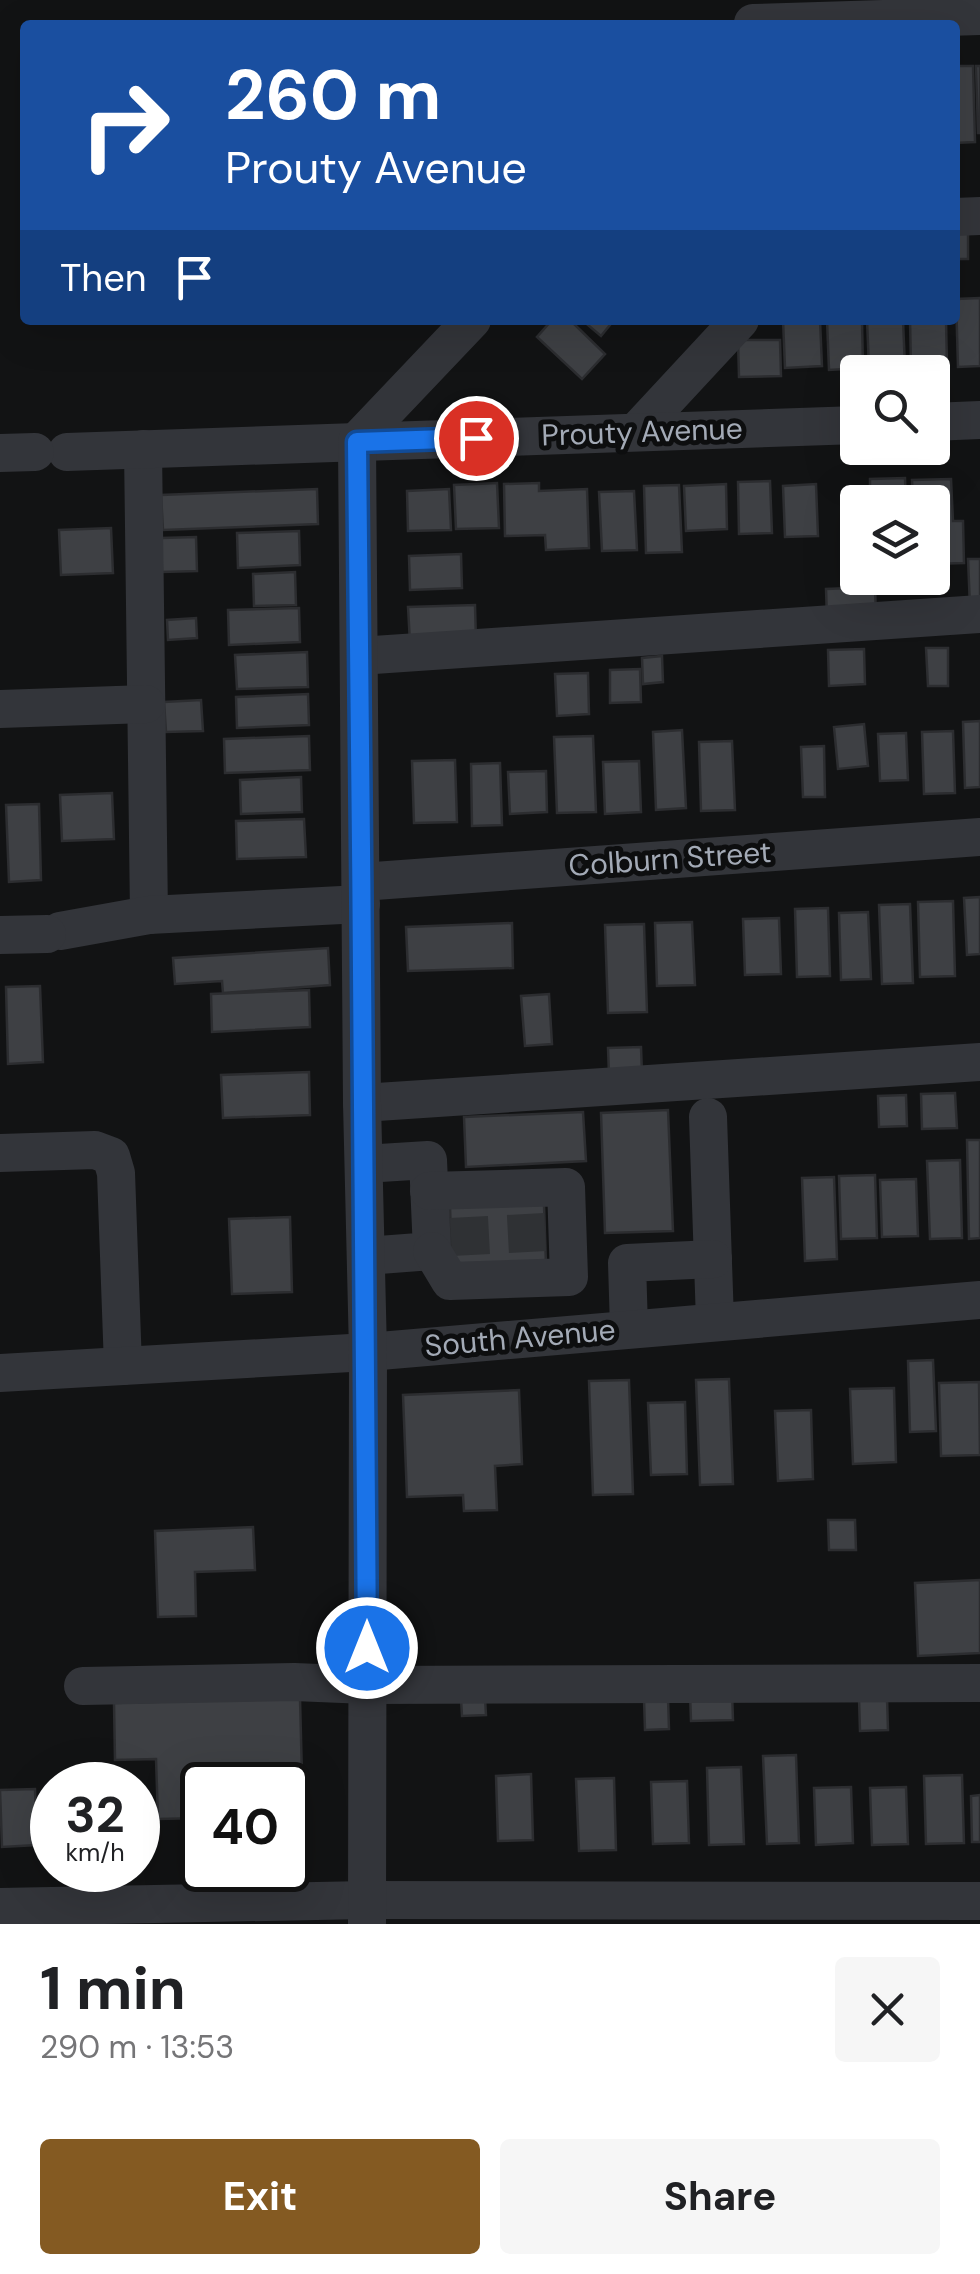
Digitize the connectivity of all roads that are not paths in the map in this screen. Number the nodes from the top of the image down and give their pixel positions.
1 (759, 16) edge
2 (980, 16) edge
3 (809, 20) edge
4 (904, 20) edge
5 (467, 325) edge
6 (735, 325) edge
7 (980, 420) edge
8 (950, 421) edge
9 (840, 425) edge
10 (636, 432) junction
11 (357, 442) junction
12 (143, 449) junction
13 (34, 453) edge
14 (980, 614) edge
15 (358, 656) junction
16 (146, 704) junction
17 (0, 709) edge
18 (980, 838) edge
19 (361, 893) junction
20 (149, 915) junction
21 (0, 935) edge
22 (980, 1062) edge
23 (417, 1100) junction
24 (362, 1103) junction
25 (708, 1118) dead end
26 (0, 1153) edge
27 (364, 1164) junction
28 (424, 1176) junction
29 (438, 1242) junction
30 (366, 1256) junction
31 (712, 1259) junction
32 (569, 1278) junction
33 (468, 1282) junction
34 (980, 1300) edge
35 (715, 1320) junction
36 (629, 1328) junction
37 (570, 1334) junction
38 (471, 1341) junction
39 (368, 1352) junction
40 (123, 1366) junction
41 (0, 1373) edge
42 (980, 1683) edge
43 (367, 1685) junction
44 (83, 1686) dead end
45 (980, 1901) edge
46 (0, 1907) edge
47 (367, 1912) edge

1 - 3 street
2 - 4 street
5 - 11 street
6 - 10 street
7 - 8 street
9 - 10 street, Prouty Avenue
10 - 11 street, Prouty Avenue
11 - 12 street, Prouty Avenue
11 - 15 street
12 - 13 street, Prouty Avenue
12 - 16 street
14 - 15 street
15 - 19 street
16 - 17 street
16 - 20 street
18 - 19 street, Colburn Street
19 - 20 street, Colburn Street
19 - 24 street
20 - 21 street, Colburn Street
22 - 23 street
23 - 24 street
23 - 28 street
24 - 27 street
25 - 31 street
26 - 40 street
27 - 28 street
27 - 30 street
28 - 29 street
28 - 32 street
29 - 30 street
29 - 33 street
30 - 39 street
31 - 35 street
31 - 36 street
32 - 33 street
32 - 37 street
33 - 38 street
34 - 35 street, South Avenue
35 - 36 street, South Avenue
36 - 37 street, South Avenue
37 - 38 street, South Avenue
38 - 39 street, South Avenue
39 - 40 street, South Avenue
39 - 43 street
40 - 41 street, South Avenue
42 - 43 street
43 - 44 street
43 - 47 street
45 - 47 street
46 - 47 street

